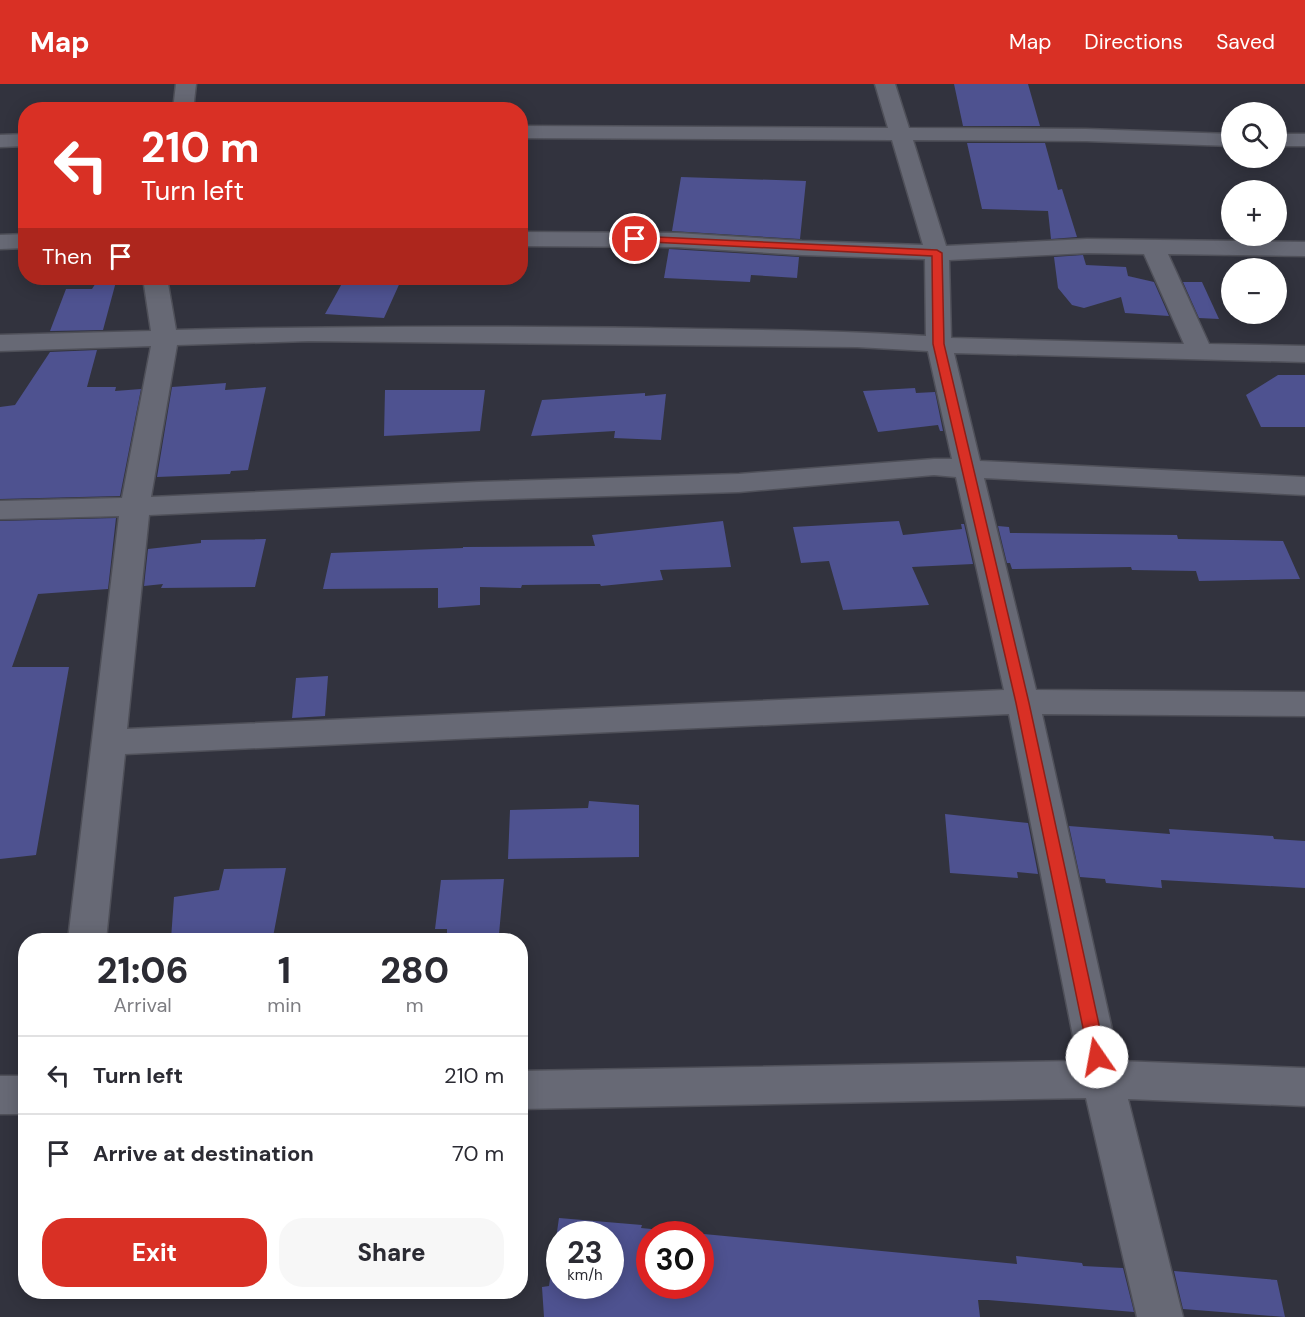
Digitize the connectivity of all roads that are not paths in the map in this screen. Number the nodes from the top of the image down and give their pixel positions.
1 (186, 84) edge
2 (885, 84) edge
3 (184, 102) edge
4 (528, 132) edge
5 (899, 134) junction
6 (18, 140) edge
7 (1221, 140) edge
8 (1287, 140) edge
9 (1305, 140) edge
10 (0, 141) edge
11 (528, 239) edge
12 (18, 241) edge
13 (0, 242) edge
14 (1153, 247) junction
15 (1305, 249) edge
16 (937, 253) junction
17 (156, 285) edge
18 (165, 340) junction
19 (0, 344) edge
20 (939, 344) junction
21 (1199, 350) junction
22 (1305, 354) edge
23 (969, 468) junction
24 (1305, 486) edge
25 (135, 507) junction
26 (0, 510) edge
27 (1023, 703) junction
28 (1305, 704) edge
29 (111, 742) junction
30 (88, 933) edge
31 (1102, 1079) junction
32 (1305, 1087) edge
33 (528, 1090) edge
34 (0, 1095) edge
35 (18, 1095) edge
36 (1160, 1317) edge

1 - 3 street
2 - 5 street
4 - 5 street
5 - 7 street
5 - 16 street
6 - 10 street
8 - 9 street
11 - 16 street
12 - 13 street
14 - 15 street
14 - 16 street
14 - 21 street
16 - 20 street
17 - 18 street
18 - 19 street
18 - 20 street
18 - 25 street
20 - 21 street
20 - 23 street
21 - 22 street
23 - 24 street
23 - 25 street
23 - 27 street
25 - 26 street
25 - 29 street
27 - 28 street
27 - 29 street
27 - 31 street
29 - 30 street
31 - 32 street
31 - 33 street
31 - 36 street
34 - 35 street

